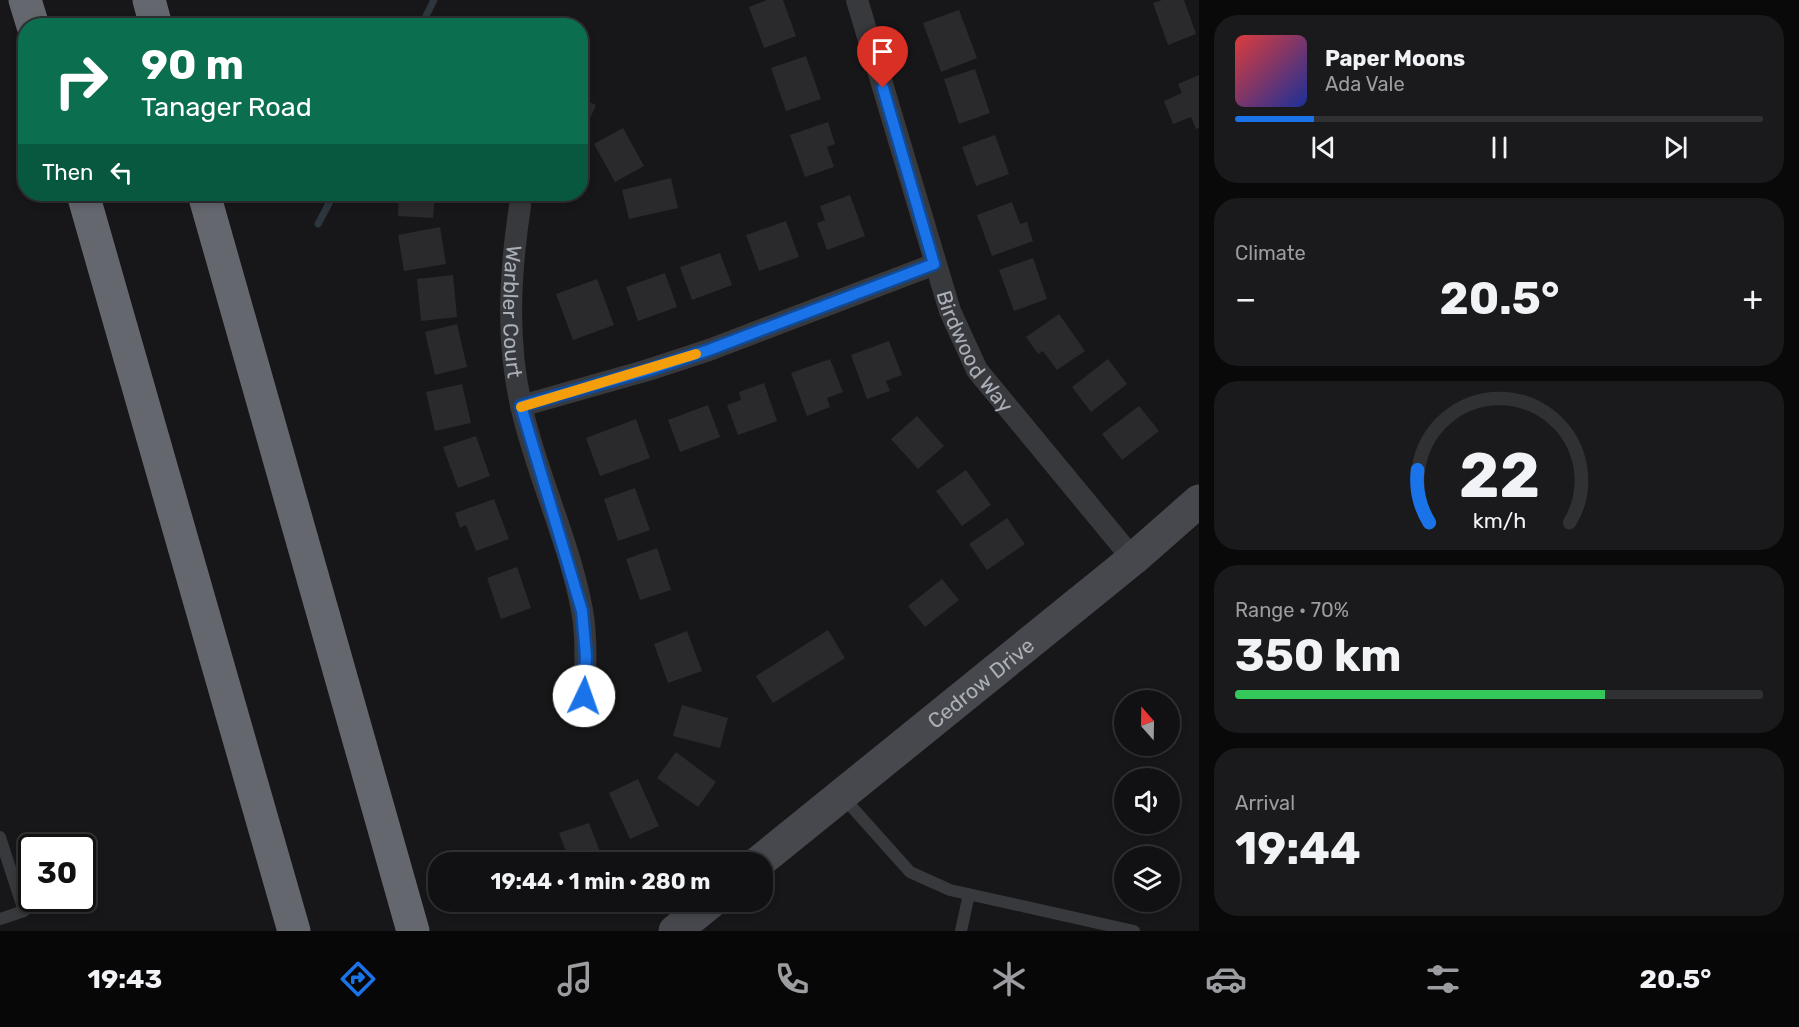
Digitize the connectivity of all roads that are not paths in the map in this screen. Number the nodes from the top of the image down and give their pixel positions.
1 (25, 0) edge
2 (149, 0) edge
3 (857, 0) edge
4 (31, 18) edge
5 (154, 18) edge
6 (85, 201) edge
7 (206, 201) edge
8 (520, 206) dead end
9 (934, 264) junction
10 (521, 406) junction
11 (1199, 501) edge
12 (1133, 559) junction
13 (584, 696) dead end
14 (842, 795) junction
15 (0, 837) edge
16 (771, 852) edge
17 (4, 866) edge
18 (969, 894) junction
19 (699, 912) edge
20 (0, 919) edge
21 (294, 931) edge
22 (413, 931) edge
23 (675, 931) edge
24 (961, 931) edge
25 (1134, 931) edge

1 - 4 highway
2 - 5 highway
3 - 9 street, Birdwood Way
6 - 21 highway
7 - 22 highway
8 - 10 street, Warbler Court
9 - 10 street
9 - 12 street, Birdwood Way
10 - 13 street, Warbler Court
11 - 12 street, Cedrow Drive
12 - 14 street, Cedrow Drive
14 - 16 street, Cedrow Drive
14 - 18 lane
15 - 17 lane
17 - 20 lane
18 - 24 lane
18 - 25 lane
19 - 23 street

